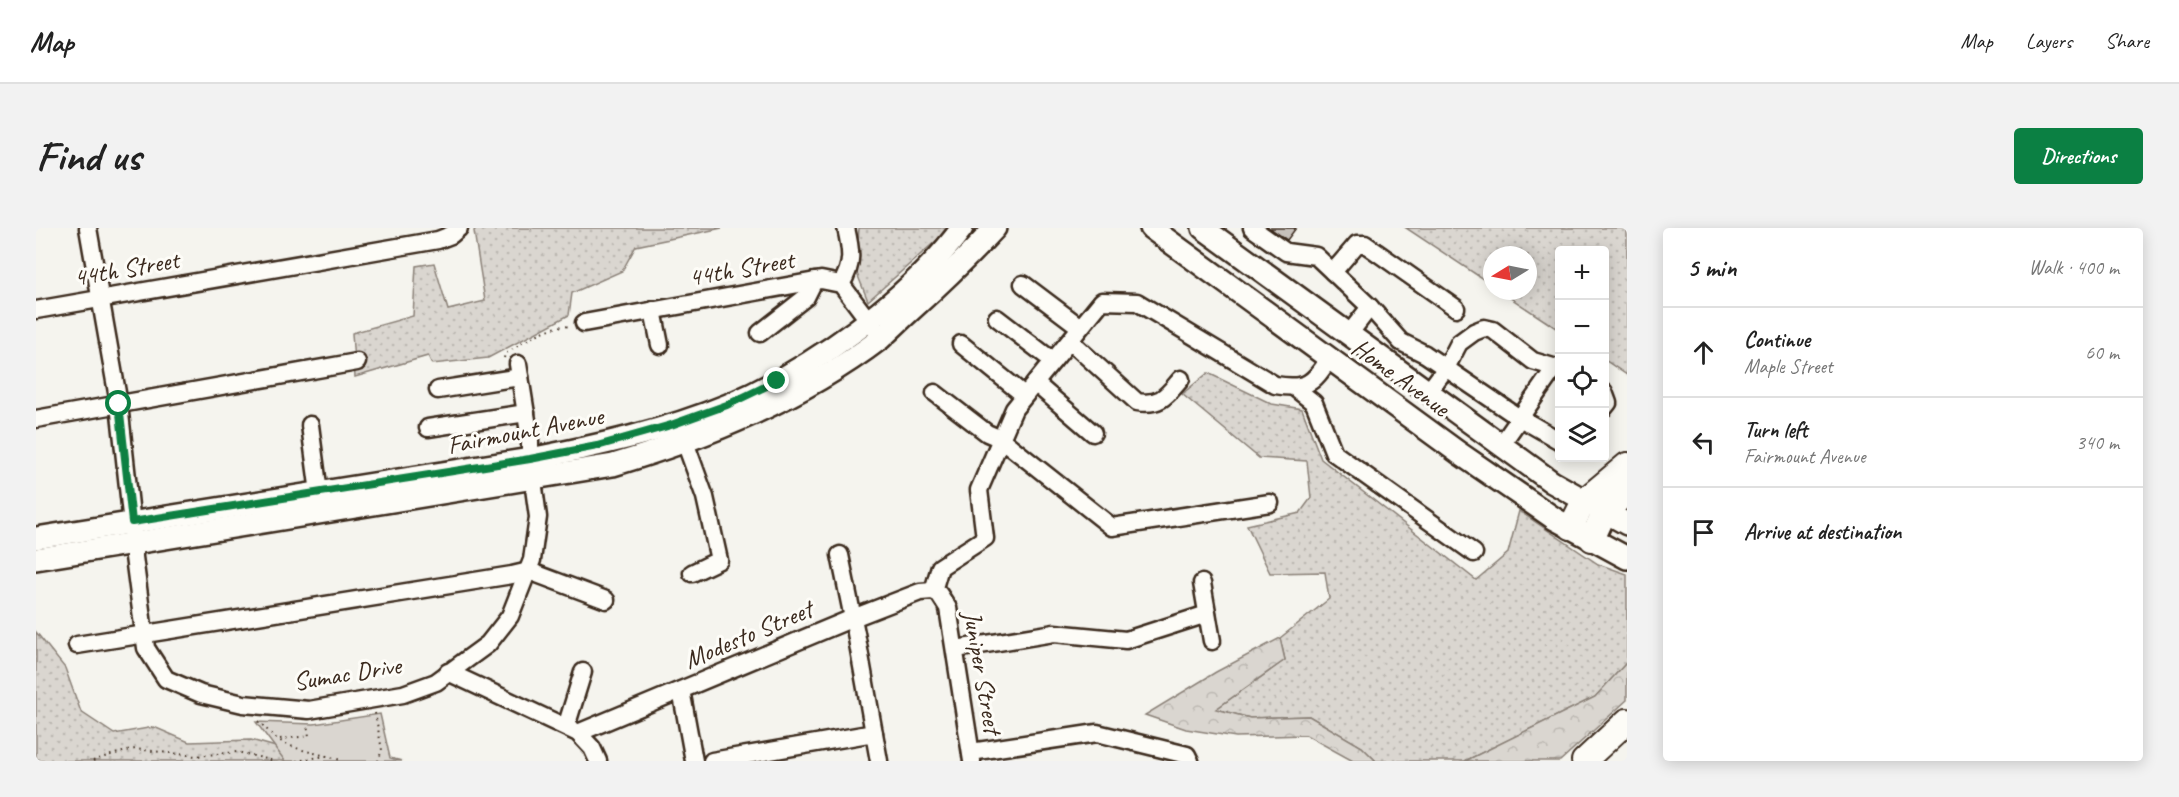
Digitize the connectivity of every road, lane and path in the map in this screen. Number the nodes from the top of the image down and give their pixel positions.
1 (88, 228) edge
2 (459, 228) edge
3 (846, 228) edge
4 (962, 228) edge
5 (995, 228) edge
6 (1151, 228) edge
7 (1203, 228) edge
8 (1252, 228) edge
9 (1332, 272) junction
10 (814, 281) junction
11 (841, 284) junction
12 (1023, 284) dead end
13 (100, 299) junction
14 (1370, 307) junction
15 (1456, 308) dead end
16 (36, 310) edge
17 (653, 310) junction
18 (997, 318) dead end
19 (584, 323) joint
20 (1080, 327) junction
21 (875, 329) junction
22 (760, 333) dead end
23 (1349, 334) junction
24 (1070, 340) junction
25 (961, 344) dead end
26 (660, 345) dead end
27 (1329, 359) junction
28 (1053, 361) junction
29 (357, 362) dead end
30 (1446, 368) junction
31 (1555, 368) edge
32 (519, 371) junction
33 (1555, 372) edge
34 (1181, 379) dead end
35 (1295, 388) junction
36 (1030, 389) junction
37 (438, 390) dead end
38 (1428, 392) junction
39 (935, 393) dead end
40 (119, 404) junction
41 (526, 413) junction
42 (1520, 418) junction
43 (36, 419) edge
44 (310, 425) dead end
45 (428, 428) dead end
46 (1093, 433) dead end
47 (1555, 438) edge
48 (1001, 439) junction
49 (686, 442) junction
50 (1501, 445) junction
51 (1627, 465) edge
52 (532, 469) junction
53 (1627, 492) edge
54 (319, 493) junction
55 (1270, 503) dead end
56 (1594, 507) junction
57 (1627, 524) edge
58 (1571, 527) junction
59 (133, 533) junction
60 (36, 537) edge
61 (1592, 539) junction
62 (1474, 553) dead end
63 (840, 555) dead end
64 (1627, 558) edge
65 (36, 559) edge
66 (529, 571) junction
67 (692, 573) dead end
68 (1202, 583) dead end
69 (936, 592) junction
70 (606, 600) dead end
71 (1207, 614) junction
72 (853, 618) junction
73 (144, 635) junction
74 (1212, 641) dead end
75 (77, 645) dead end
76 (956, 649) junction
77 (448, 672) junction
78 (583, 672) dead end
79 (681, 690) junction
80 (375, 713) dead end
81 (258, 721) dead end
82 (1627, 721) edge
83 (307, 722) dead end
84 (572, 730) junction
85 (874, 733) junction
86 (278, 740) junction
87 (329, 755) junction
88 (972, 757) edge
89 (93, 761) edge
90 (275, 761) edge
91 (296, 761) edge
92 (342, 761) edge
93 (378, 761) edge
94 (598, 761) edge
95 (694, 761) edge
96 (712, 761) edge
97 (879, 761) edge
98 (1190, 761) edge
99 (1584, 761) edge

1 - 13 street, Sumac Drive
2 - 13 street, 44th Street
3 - 11 street
4 - 21 main road, Fairmount Avenue
5 - 21 main road, Fairmount Avenue
6 - 27 main road, Home Avenue
7 - 23 main road, Home Avenue
8 - 9 street
9 - 14 street
9 - 15 street
10 - 11 street, 44th Street
10 - 17 street, 44th Street
10 - 22 street
11 - 21 street
12 - 20 street
13 - 16 street, 44th Street
13 - 40 street, Sumac Drive
14 - 23 street
14 - 30 street
17 - 19 street, 44th Street
17 - 26 street
18 - 28 street
19 - 32 path
20 - 24 street
20 - 35 street
21 - 49 main road, Fairmount Avenue
21 - 52 main road, Fairmount Avenue
23 - 38 main road, Home Avenue
24 - 28 street
24 - 34 street
25 - 36 street
27 - 35 street
27 - 58 main road, Home Avenue
28 - 36 street
29 - 40 street
30 - 31 street
30 - 38 street
30 - 42 street
32 - 37 street
32 - 41 street, Sumac Drive
33 - 42 street
35 - 62 street
36 - 46 street
36 - 48 street
38 - 50 main road, Home Avenue
39 - 48 street
40 - 43 street
40 - 59 street, Sumac Drive
41 - 45 street
41 - 52 street, Sumac Drive
42 - 47 street
42 - 50 street
44 - 54 street
48 - 55 street
48 - 69 street
49 - 52 main road, Fairmount Avenue
49 - 67 street
50 - 56 main road, Home Avenue
51 - 56 highway
52 - 54 main road, Fairmount Avenue
52 - 59 main road, Fairmount Avenue
52 - 66 street, Sumac Drive
53 - 56 highway
54 - 59 main road, Fairmount Avenue
56 - 57 main road, Home Avenue
56 - 58 highway
56 - 61 highway
58 - 61 main road, Home Avenue
59 - 60 main road, Fairmount Avenue
59 - 65 main road, Fairmount Avenue
59 - 73 street, Sumac Drive
61 - 64 main road, Home Avenue
63 - 72 street
66 - 70 street
66 - 73 street
66 - 77 street, Sumac Drive
68 - 71 street
69 - 72 street, Modesto Street
69 - 76 street, Juniper Street
71 - 74 street
71 - 76 street
72 - 79 street, Modesto Street
72 - 85 street
73 - 75 street
73 - 77 street, Sumac Drive
76 - 88 street, Juniper Street
77 - 84 street
78 - 84 street
79 - 84 street, Modesto Street
79 - 95 street
80 - 93 path
81 - 86 path
82 - 99 highway
83 - 86 path
84 - 94 street
85 - 96 street
85 - 97 street
86 - 87 path
87 - 91 path
87 - 92 path
88 - 98 street
89 - 90 path

